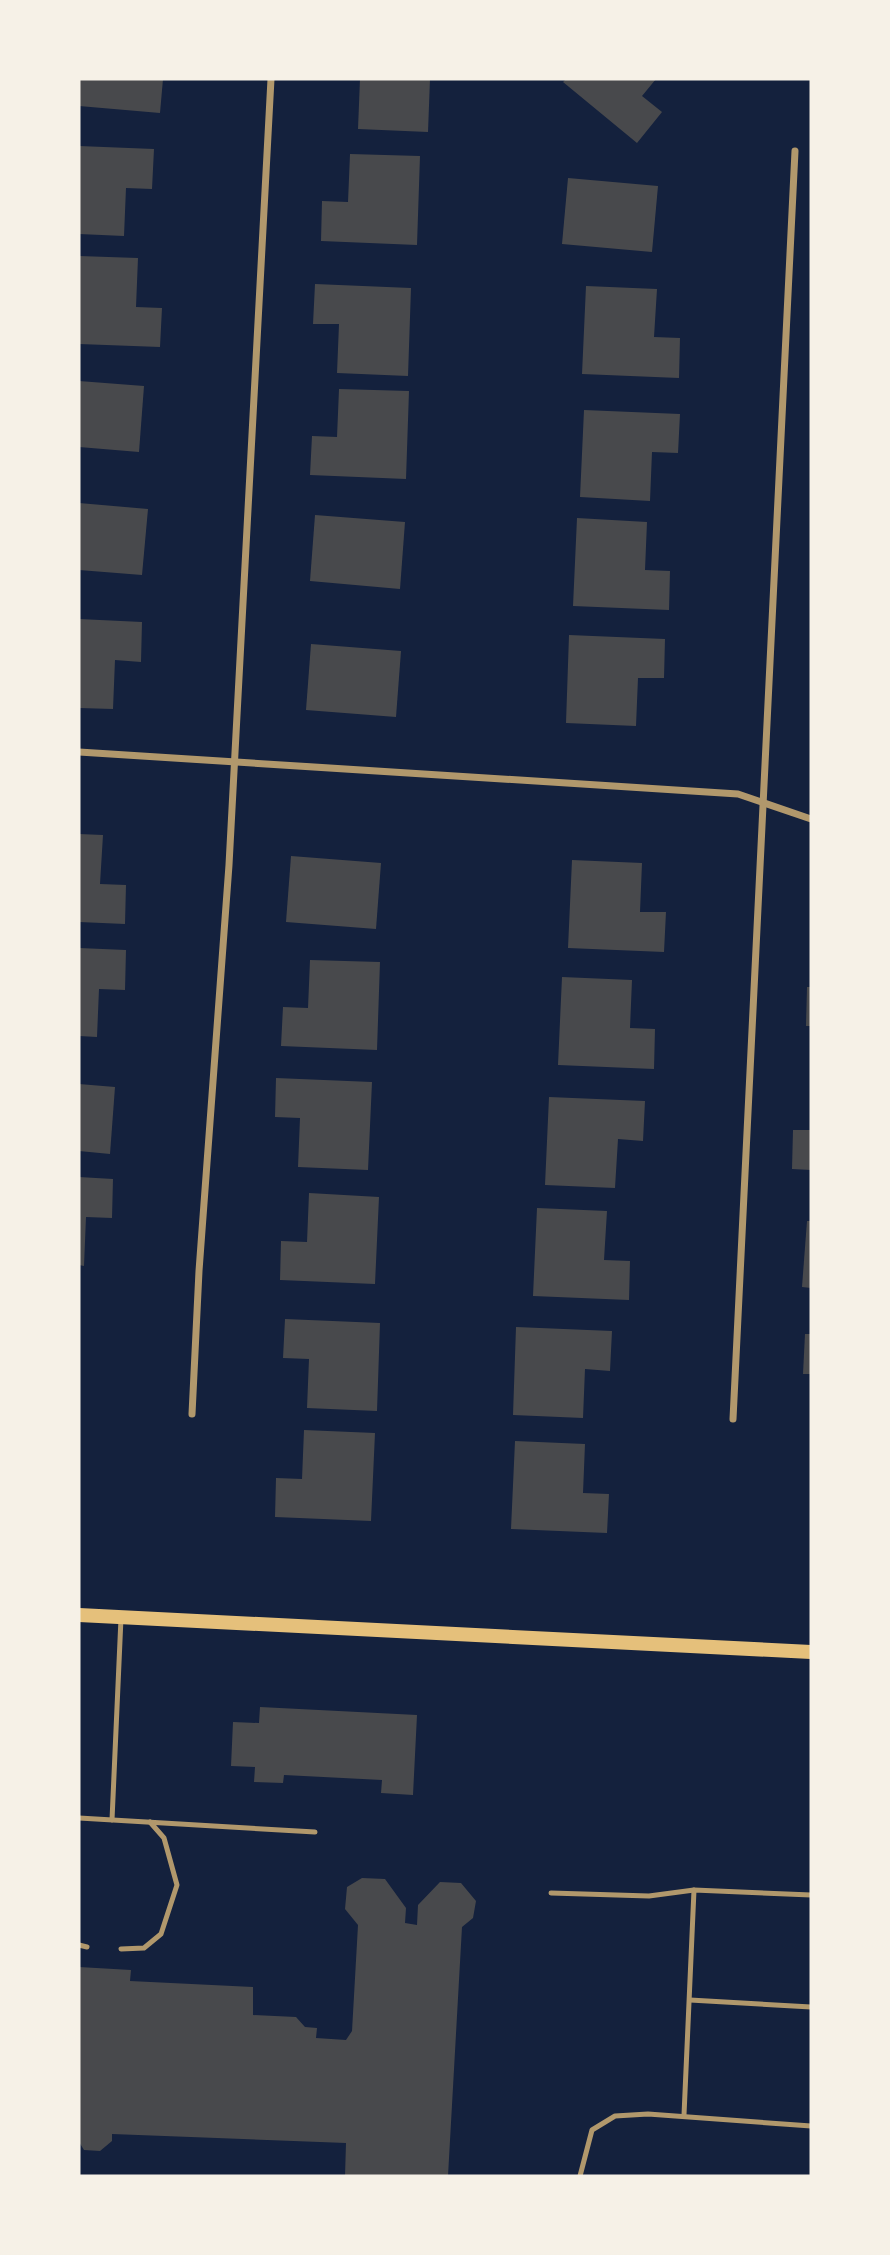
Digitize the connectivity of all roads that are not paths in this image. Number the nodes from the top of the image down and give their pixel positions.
1 (271, 79) edge
2 (795, 151) dead end
3 (79, 752) edge
4 (234, 762) junction
5 (763, 802) junction
6 (811, 819) edge
7 (192, 1414) dead end
8 (733, 1419) dead end
9 (79, 1615) edge
10 (121, 1618) junction
11 (811, 1652) edge
12 (79, 1818) edge
13 (112, 1820) junction
14 (150, 1822) junction
15 (316, 1832) dead end
16 (694, 1891) junction
17 (551, 1893) dead end
18 (811, 1895) edge
19 (79, 1945) edge
20 (88, 1947) dead end
21 (121, 1949) dead end
22 (690, 2000) junction
23 (811, 2007) edge
24 (684, 2115) junction
25 (811, 2126) edge
26 (580, 2176) edge

1 - 4 street
2 - 5 street
3 - 4 street
4 - 5 street
4 - 7 street
5 - 6 street
5 - 8 street
9 - 10 main road
10 - 11 main road
10 - 13 lane
12 - 13 lane
13 - 14 lane
14 - 15 lane
14 - 21 lane
16 - 17 lane
16 - 18 lane
16 - 22 lane
19 - 20 lane
22 - 23 lane
22 - 24 lane
24 - 25 lane
24 - 26 lane

